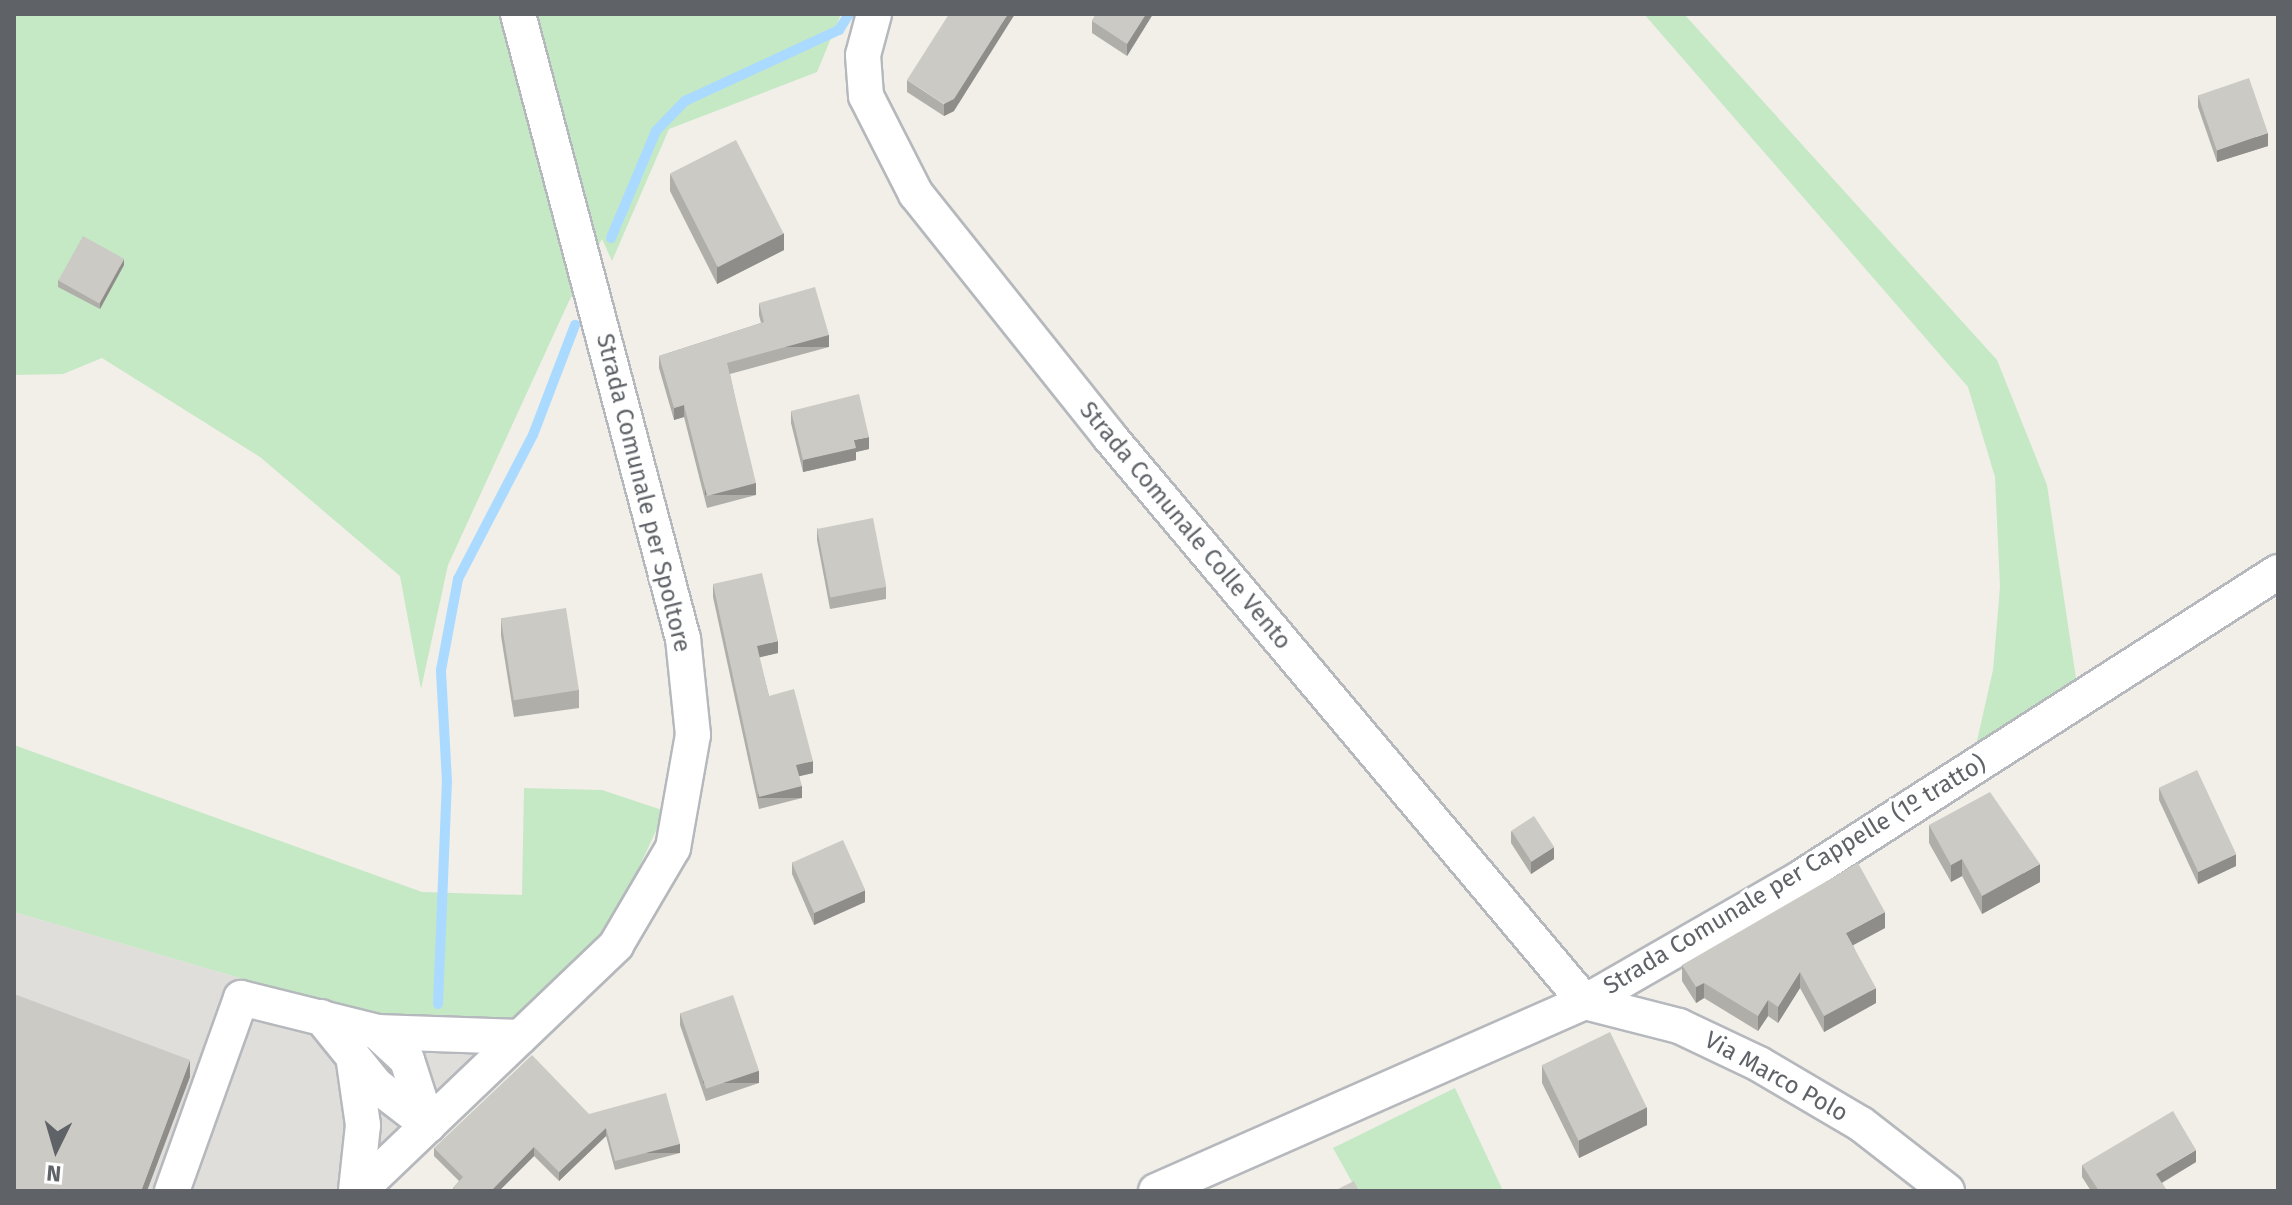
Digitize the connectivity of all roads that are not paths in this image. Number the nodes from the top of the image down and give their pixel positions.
1 (518, 14) edge
2 (874, 14) edge
3 (2278, 572) edge
4 (1585, 1002) junction
5 (321, 1017) junction
6 (377, 1032) junction
7 (520, 1037) junction
8 (354, 1061) junction
9 (428, 1125) junction
10 (172, 1191) edge
11 (358, 1191) edge
12 (1156, 1191) edge
13 (1947, 1191) edge

1 - 7 street, Strada Comunale per Spoltore
2 - 4 street, Strada Comunale Colle Vento
3 - 4 street, Strada Comunale per Cappelle (1º tratto)
4 - 12 street, Strada Comunale per Cappelle (1º tratto)
4 - 13 street, Via Marco Polo
5 - 6 street
5 - 8 street
5 - 10 street
6 - 7 street
6 - 9 street
7 - 9 street, Strada Comunale per Spoltore
8 - 9 street
8 - 11 street
9 - 11 street, Strada Comunale per Spoltore

